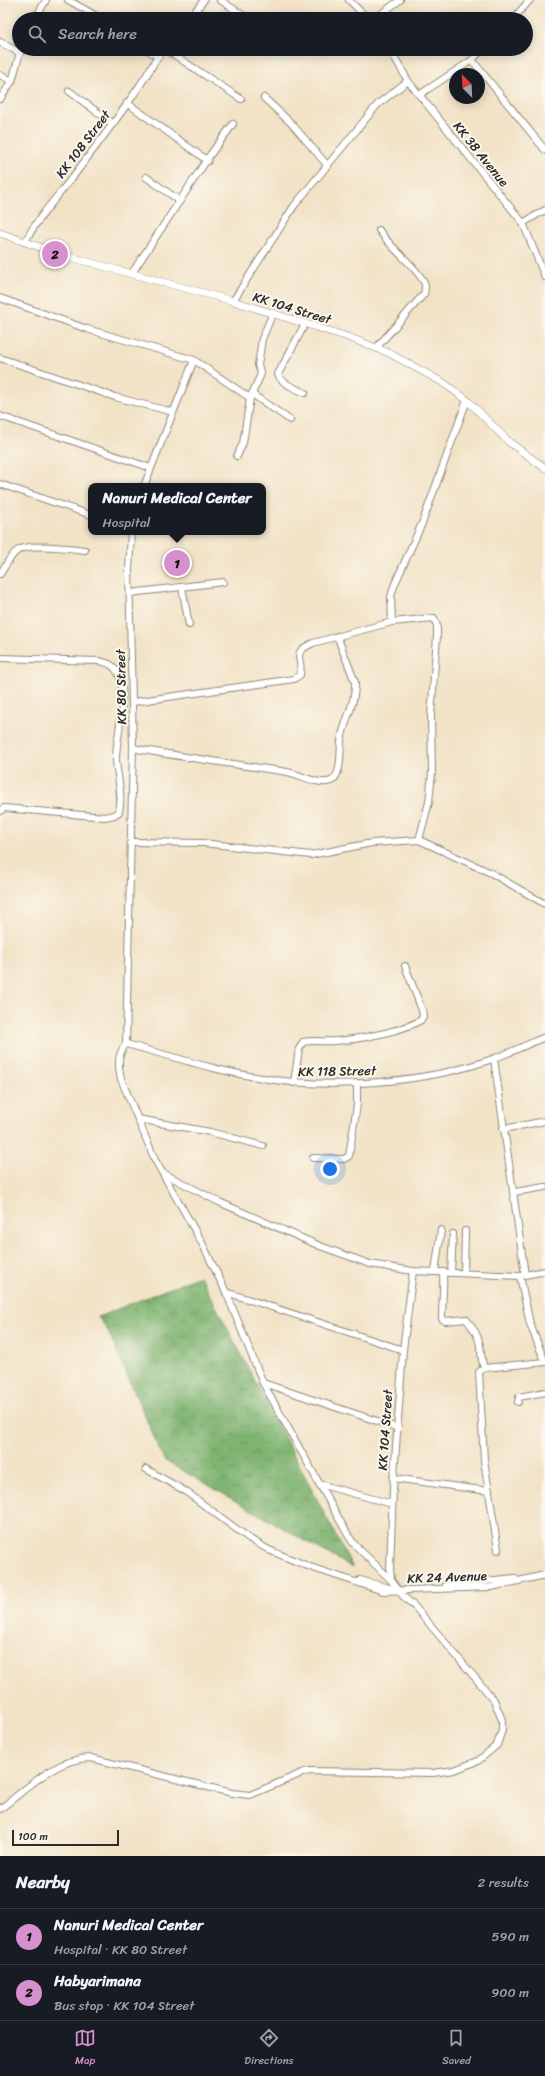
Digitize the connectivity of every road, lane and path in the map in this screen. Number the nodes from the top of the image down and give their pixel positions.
1 (46, 0) edge
2 (68, 0) edge
3 (204, 0) edge
4 (220, 0) edge
5 (349, 0) edge
6 (400, 0) edge
7 (530, 0) edge
8 (39, 12) edge
9 (89, 12) edge
10 (195, 12) edge
11 (238, 12) edge
12 (361, 12) edge
13 (384, 12) edge
14 (519, 12) edge
15 (0, 42) edge
16 (12, 47) edge
17 (20, 56) edge
18 (176, 56) edge
19 (394, 56) edge
20 (476, 56) edge
21 (158, 57) edge
22 (472, 60) junction
23 (0, 75) edge
24 (12, 81) junction
25 (408, 81) junction
26 (69, 91) dead end
27 (419, 95) junction
28 (264, 98) dead end
29 (0, 99) edge
30 (241, 99) dead end
31 (127, 103) junction
32 (112, 124) junction
33 (232, 124) dead end
34 (545, 150) edge
35 (208, 161) junction
36 (328, 166) junction
37 (146, 177) dead end
38 (180, 201) junction
39 (545, 210) edge
40 (523, 223) junction
41 (379, 230) dead end
42 (0, 233) edge
43 (25, 242) junction
44 (132, 273) junction
45 (545, 277) edge
46 (0, 298) edge
47 (233, 302) junction
48 (272, 315) junction
49 (305, 324) junction
50 (377, 347) junction
51 (0, 358) edge
52 (194, 360) junction
53 (305, 393) dead end
54 (251, 396) junction
55 (467, 400) junction
56 (174, 412) junction
57 (0, 416) edge
58 (290, 420) dead end
59 (237, 456) dead end
60 (151, 468) junction
61 (545, 468) edge
62 (145, 483) edge
63 (0, 484) edge
64 (88, 514) edge
65 (130, 535) edge
66 (85, 550) dead end
67 (0, 574) edge
68 (223, 582) dead end
69 (182, 587) junction
70 (130, 593) junction
71 (392, 622) junction
72 (189, 625) dead end
73 (337, 636) junction
74 (0, 658) edge
75 (133, 702) junction
76 (134, 748) junction
77 (0, 811) edge
78 (419, 840) junction
79 (131, 842) junction
80 (545, 904) edge
81 (405, 966) dead end
82 (545, 1037) edge
83 (126, 1044) junction
84 (494, 1059) junction
85 (294, 1083) junction
86 (357, 1083) junction
87 (138, 1119) junction
88 (545, 1121) edge
89 (503, 1129) junction
90 (263, 1146) dead end
91 (313, 1158) dead end
92 (163, 1173) junction
93 (545, 1187) edge
94 (515, 1192) junction
95 (441, 1230) dead end
96 (465, 1231) dead end
97 (453, 1234) dead end
98 (413, 1271) junction
99 (545, 1271) edge
100 (435, 1272) junction
101 (443, 1272) junction
102 (451, 1273) junction
103 (464, 1273) junction
104 (522, 1275) junction
105 (226, 1292) junction
106 (402, 1350) junction
107 (545, 1362) edge
108 (484, 1368) junction
109 (264, 1384) junction
110 (545, 1392) edge
111 (518, 1402) dead end
112 (398, 1428) junction
113 (146, 1470) dead end
114 (393, 1478) junction
115 (319, 1484) junction
116 (489, 1492) junction
117 (392, 1504) junction
118 (498, 1550) dead end
119 (545, 1575) edge
120 (391, 1580) junction
121 (397, 1590) junction
122 (0, 1809) edge

1 - 8 street
2 - 9 street
3 - 10 street
4 - 11 street
5 - 12 street
6 - 13 street
7 - 14 street
15 - 16 street
17 - 24 street
18 - 30 street
19 - 25 street, KK 38 Avenue
20 - 22 street
21 - 31 street, KK 108 Street
22 - 27 street
22 - 34 street
23 - 24 street
24 - 29 street
25 - 27 street, KK 38 Avenue
25 - 36 street
26 - 32 street
27 - 40 street, KK 38 Avenue
28 - 36 street
31 - 32 street, KK 108 Street
31 - 35 street
32 - 43 street, KK 108 Street
33 - 35 street
35 - 38 street
36 - 47 street
37 - 38 street
38 - 44 street
39 - 40 street
40 - 45 street, KK 38 Avenue
41 - 50 street
42 - 43 street, KK 104 Street
43 - 44 street, KK 104 Street
44 - 47 street, KK 104 Street
46 - 52 street
47 - 48 street, KK 104 Street
48 - 49 street, KK 104 Street
48 - 54 street
49 - 50 street, KK 104 Street
49 - 53 street
50 - 55 street, KK 104 Street
51 - 56 street
52 - 54 street
52 - 56 street
54 - 58 street
54 - 59 street
55 - 61 street, KK 104 Street
55 - 71 street
56 - 60 street
57 - 60 street
60 - 62 street
63 - 64 street
65 - 70 street, KK 80 Street
66 - 67 street
68 - 69 street
69 - 70 street
69 - 72 street
70 - 75 street, KK 80 Street
71 - 73 street
71 - 78 street
73 - 75 street
73 - 76 street
74 - 77 street
75 - 76 street, KK 80 Street
76 - 79 street, KK 80 Street
78 - 79 street
78 - 80 street
79 - 83 street, KK 80 Street
81 - 85 street
82 - 84 street, KK 118 Street
83 - 85 street, KK 118 Street
83 - 87 street, KK 80 Street
84 - 86 street, KK 118 Street
84 - 89 street
85 - 86 street, KK 118 Street
86 - 91 street
87 - 90 street
87 - 92 street, KK 80 Street
88 - 89 street
89 - 94 street
92 - 98 street
92 - 105 street, KK 80 Street
93 - 94 street
94 - 104 street
95 - 100 street
96 - 103 street
97 - 102 street
98 - 100 street
98 - 106 street, KK 104 Street
99 - 104 street
100 - 101 street
101 - 102 street
101 - 108 street
102 - 103 street
103 - 104 street
104 - 107 street
105 - 106 street
105 - 109 street, KK 80 Street
106 - 112 street, KK 104 Street
107 - 108 street
108 - 116 street
109 - 112 street
109 - 115 street, KK 80 Street
110 - 111 street
112 - 114 street, KK 104 Street
113 - 121 street, KK 24 Avenue
114 - 116 street
114 - 117 street, KK 104 Street
115 - 117 street
115 - 120 street, KK 80 Street
116 - 118 street
117 - 120 street, KK 104 Street
119 - 121 street, KK 24 Avenue
120 - 121 street
121 - 122 street

